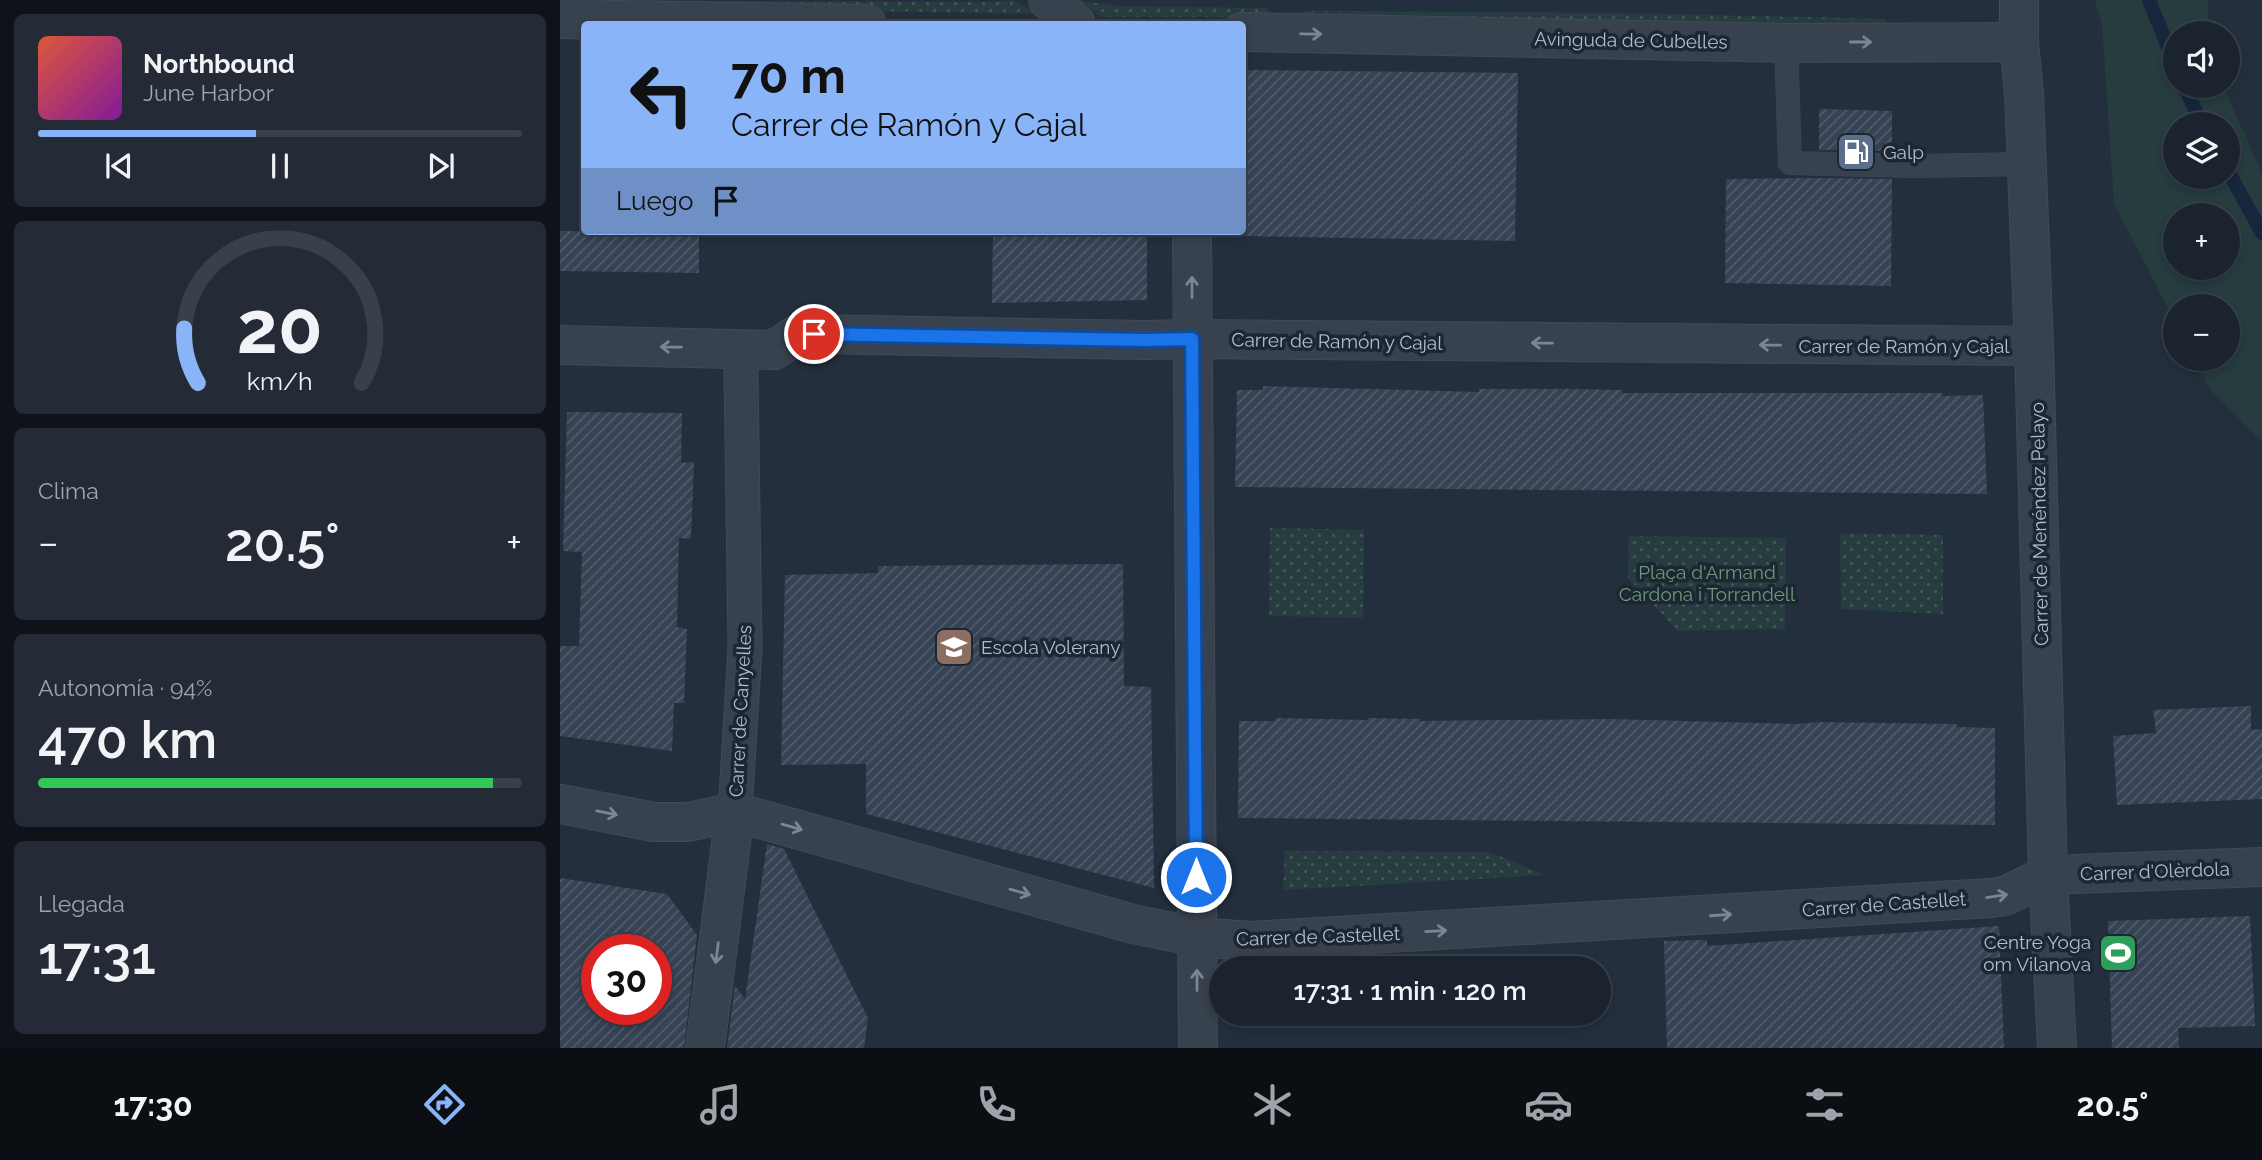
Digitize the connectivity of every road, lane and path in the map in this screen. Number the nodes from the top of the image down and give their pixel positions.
1 (1048, 0) edge
2 (2020, 0) edge
3 (560, 19) edge
4 (683, 21) edge
5 (1072, 21) edge
6 (1246, 32) edge
7 (2019, 42) junction
8 (1786, 43) junction
9 (2027, 164) junction
10 (1192, 235) edge
11 (1192, 339) junction
12 (560, 345) edge
13 (2034, 346) junction
14 (741, 373) dead end
15 (560, 804) edge
16 (735, 812) junction
17 (2262, 867) edge
18 (2048, 875) junction
19 (1197, 937) junction
20 (705, 1048) edge
21 (1198, 1048) edge
22 (2057, 1048) edge

1 - 5 street
2 - 7 street, Carrer de Menéndez Pelayo
3 - 4 street
6 -> 8 street, Avinguda de Cubelles
8 -> 7 street, Avinguda de Cubelles
7 - 9 street, Carrer de Menéndez Pelayo
8 - 9 lane
9 - 13 street, Carrer de Menéndez Pelayo
11 -> 10 street
11 -> 12 street, Carrer de Ramón y Cajal
13 -> 11 street, Carrer de Ramón y Cajal
11 - 19 street
13 - 18 street, Carrer de Menéndez Pelayo
14 - 16 street, Carrer de Canyelles
15 -> 16 street, Carrer de Castellet
16 -> 19 street, Carrer de Castellet
16 -> 20 street, Carrer de Canyelles
17 - 18 street, Carrer d'Olèrdola
19 -> 18 street, Carrer de Castellet
18 - 22 street, Carrer de Menéndez Pelayo
21 -> 19 street

